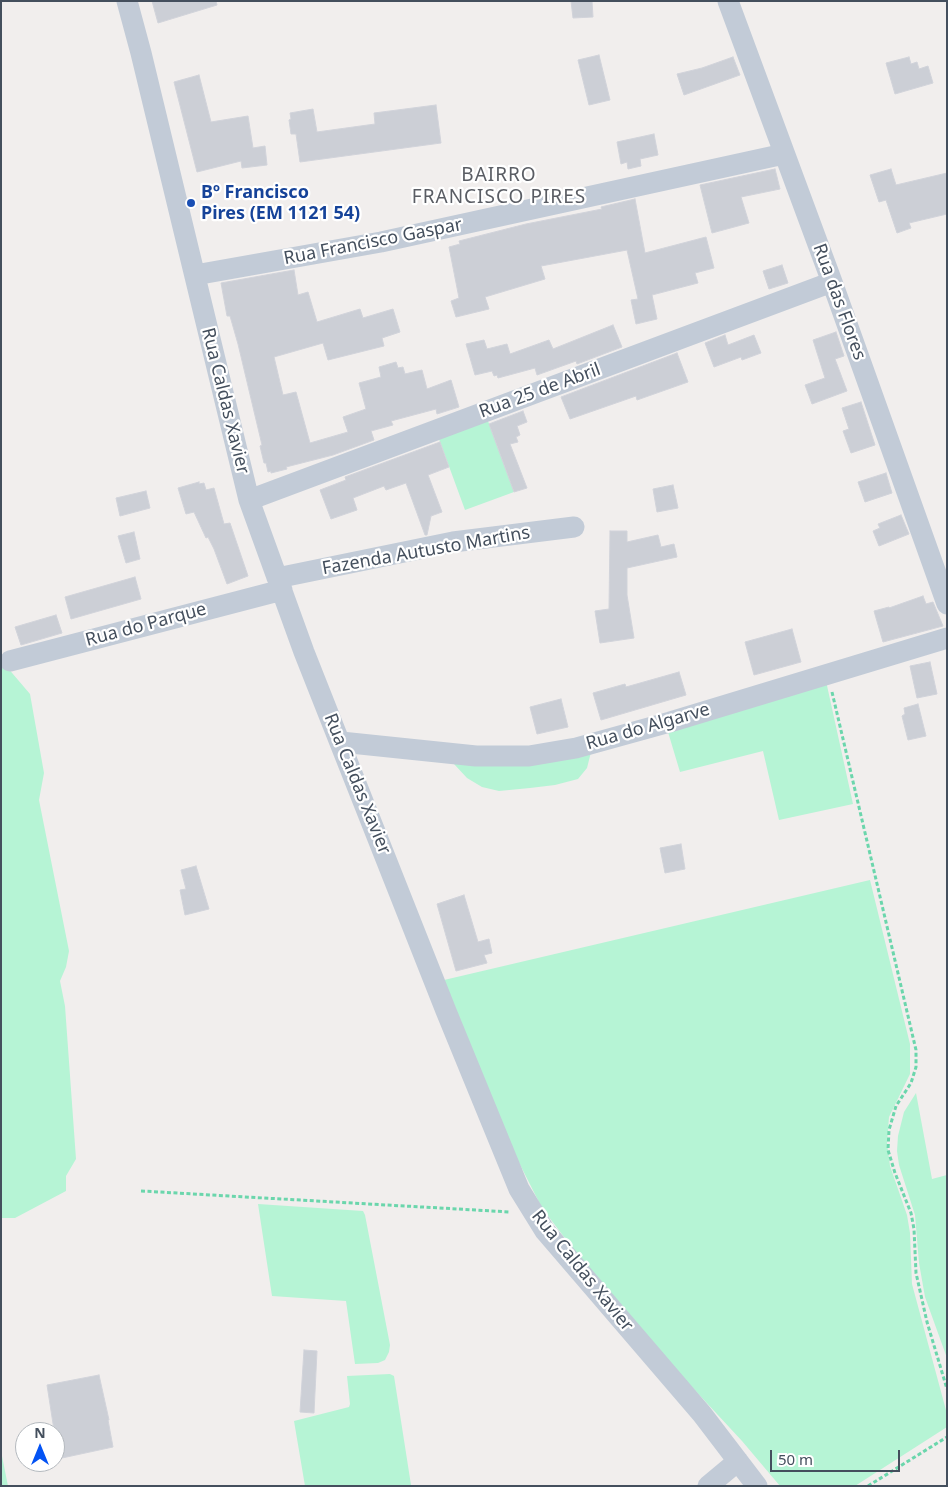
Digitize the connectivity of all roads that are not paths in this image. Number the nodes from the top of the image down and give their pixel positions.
1 (127, 1) edge
2 (728, 1) edge
3 (784, 154) junction
4 (195, 275) junction
5 (832, 282) junction
6 (249, 500) junction
7 (574, 527) dead end
8 (280, 584) junction
9 (947, 604) edge
10 (947, 638) edge
11 (10, 661) dead end
12 (340, 742) junction
13 (738, 1461) junction
14 (708, 1486) edge
15 (757, 1486) edge

1 - 4 street, Rua Caldas Xavier
2 - 3 street, Rua das Flores
3 - 4 street, Rua Francisco Gaspar
3 - 5 street, Rua das Flores
4 - 6 street, Rua Caldas Xavier
5 - 6 street, Rua 25 de Abril
5 - 9 street, Rua das Flores
6 - 8 street, Rua Caldas Xavier
7 - 8 street, Fazenda Autusto Martins
8 - 11 street, Rua do Parque
8 - 12 street, Rua Caldas Xavier
10 - 12 street, Rua do Algarve
12 - 13 street, Rua Caldas Xavier
13 - 14 street
13 - 15 street, Rua Caldas Xavier

